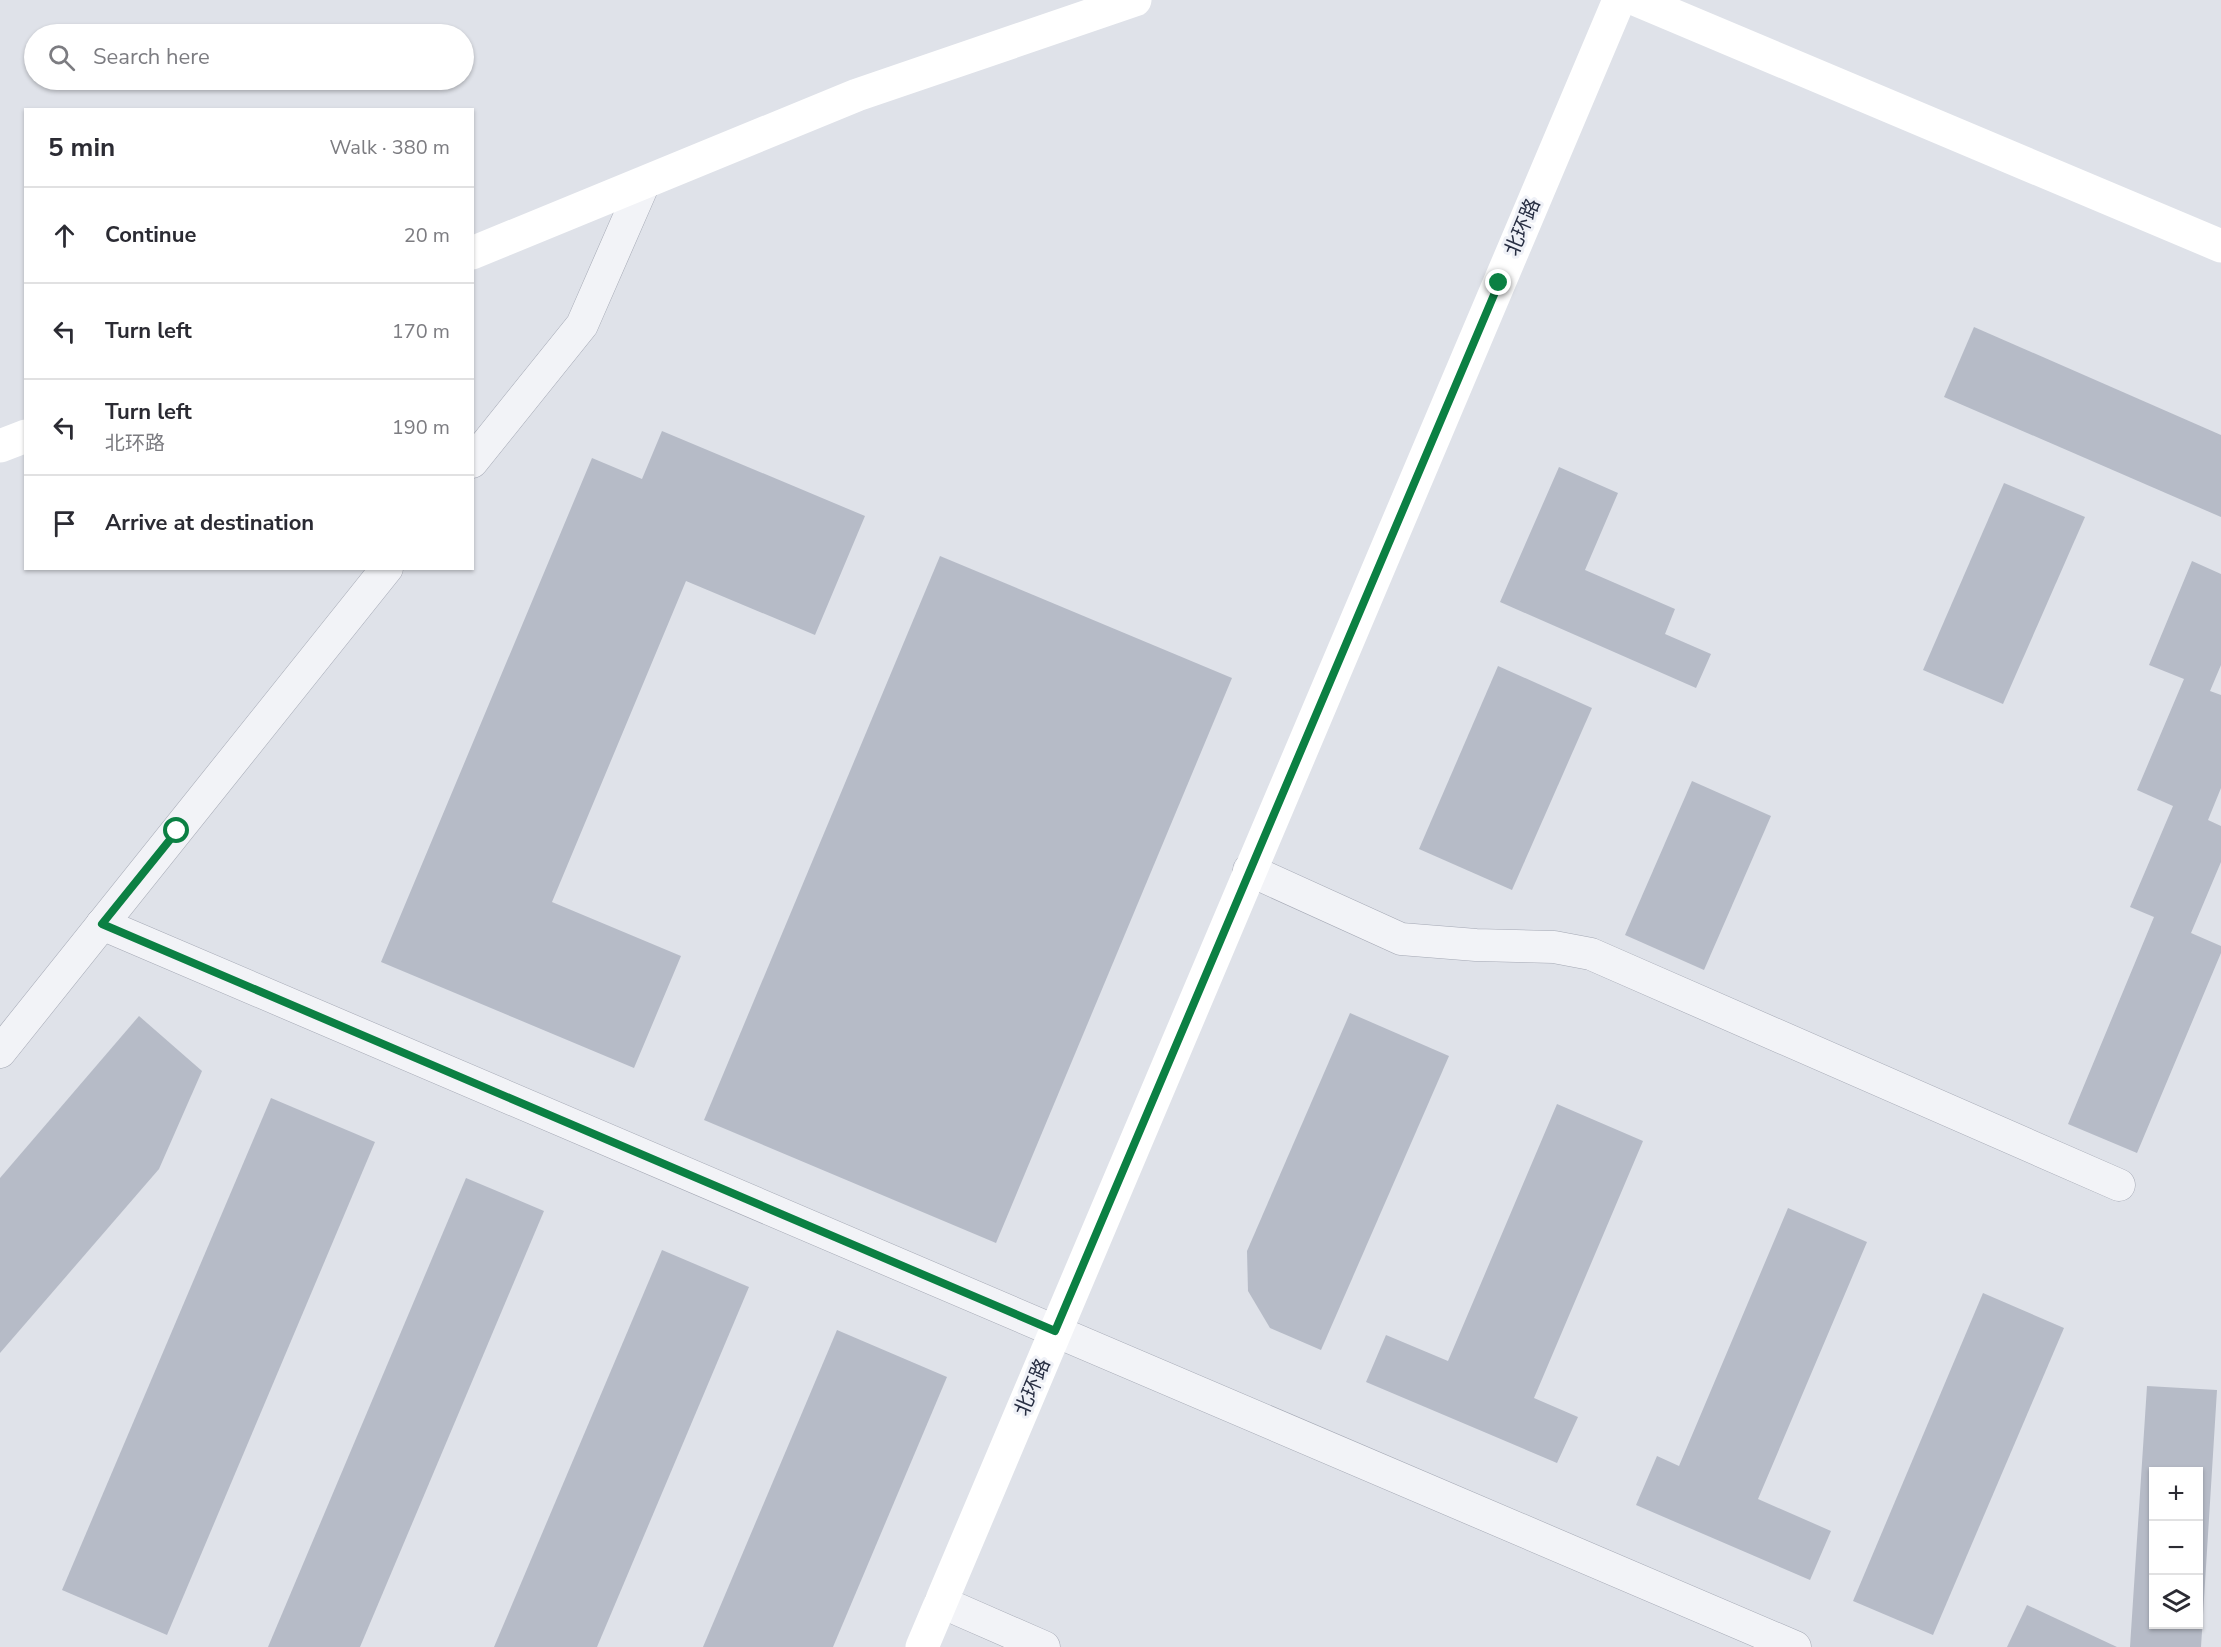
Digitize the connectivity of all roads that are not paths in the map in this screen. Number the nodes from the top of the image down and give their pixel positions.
1 (1134, 0) edge
2 (1619, 0) edge
3 (1637, 0) edge
4 (644, 183) junction
5 (2221, 246) edge
6 (474, 252) edge
7 (24, 437) edge
8 (0, 446) edge
9 (474, 460) edge
10 (385, 570) edge
11 (1249, 870) junction
12 (102, 924) junction
13 (0, 1052) edge
14 (2119, 1185) dead end
15 (1055, 1331) junction
16 (941, 1602) junction
17 (922, 1647) edge
18 (1044, 1647) edge
19 (1795, 1647) edge

1 - 4 street
2 - 11 street, 北环路
3 - 5 street
4 - 6 street
4 - 9 street
7 - 8 street
10 - 12 street
11 - 14 street
11 - 15 street, 北环路
12 - 13 street
12 - 15 street
15 - 16 street, 北环路
15 - 19 street
16 - 17 street, 北环路
16 - 18 street

